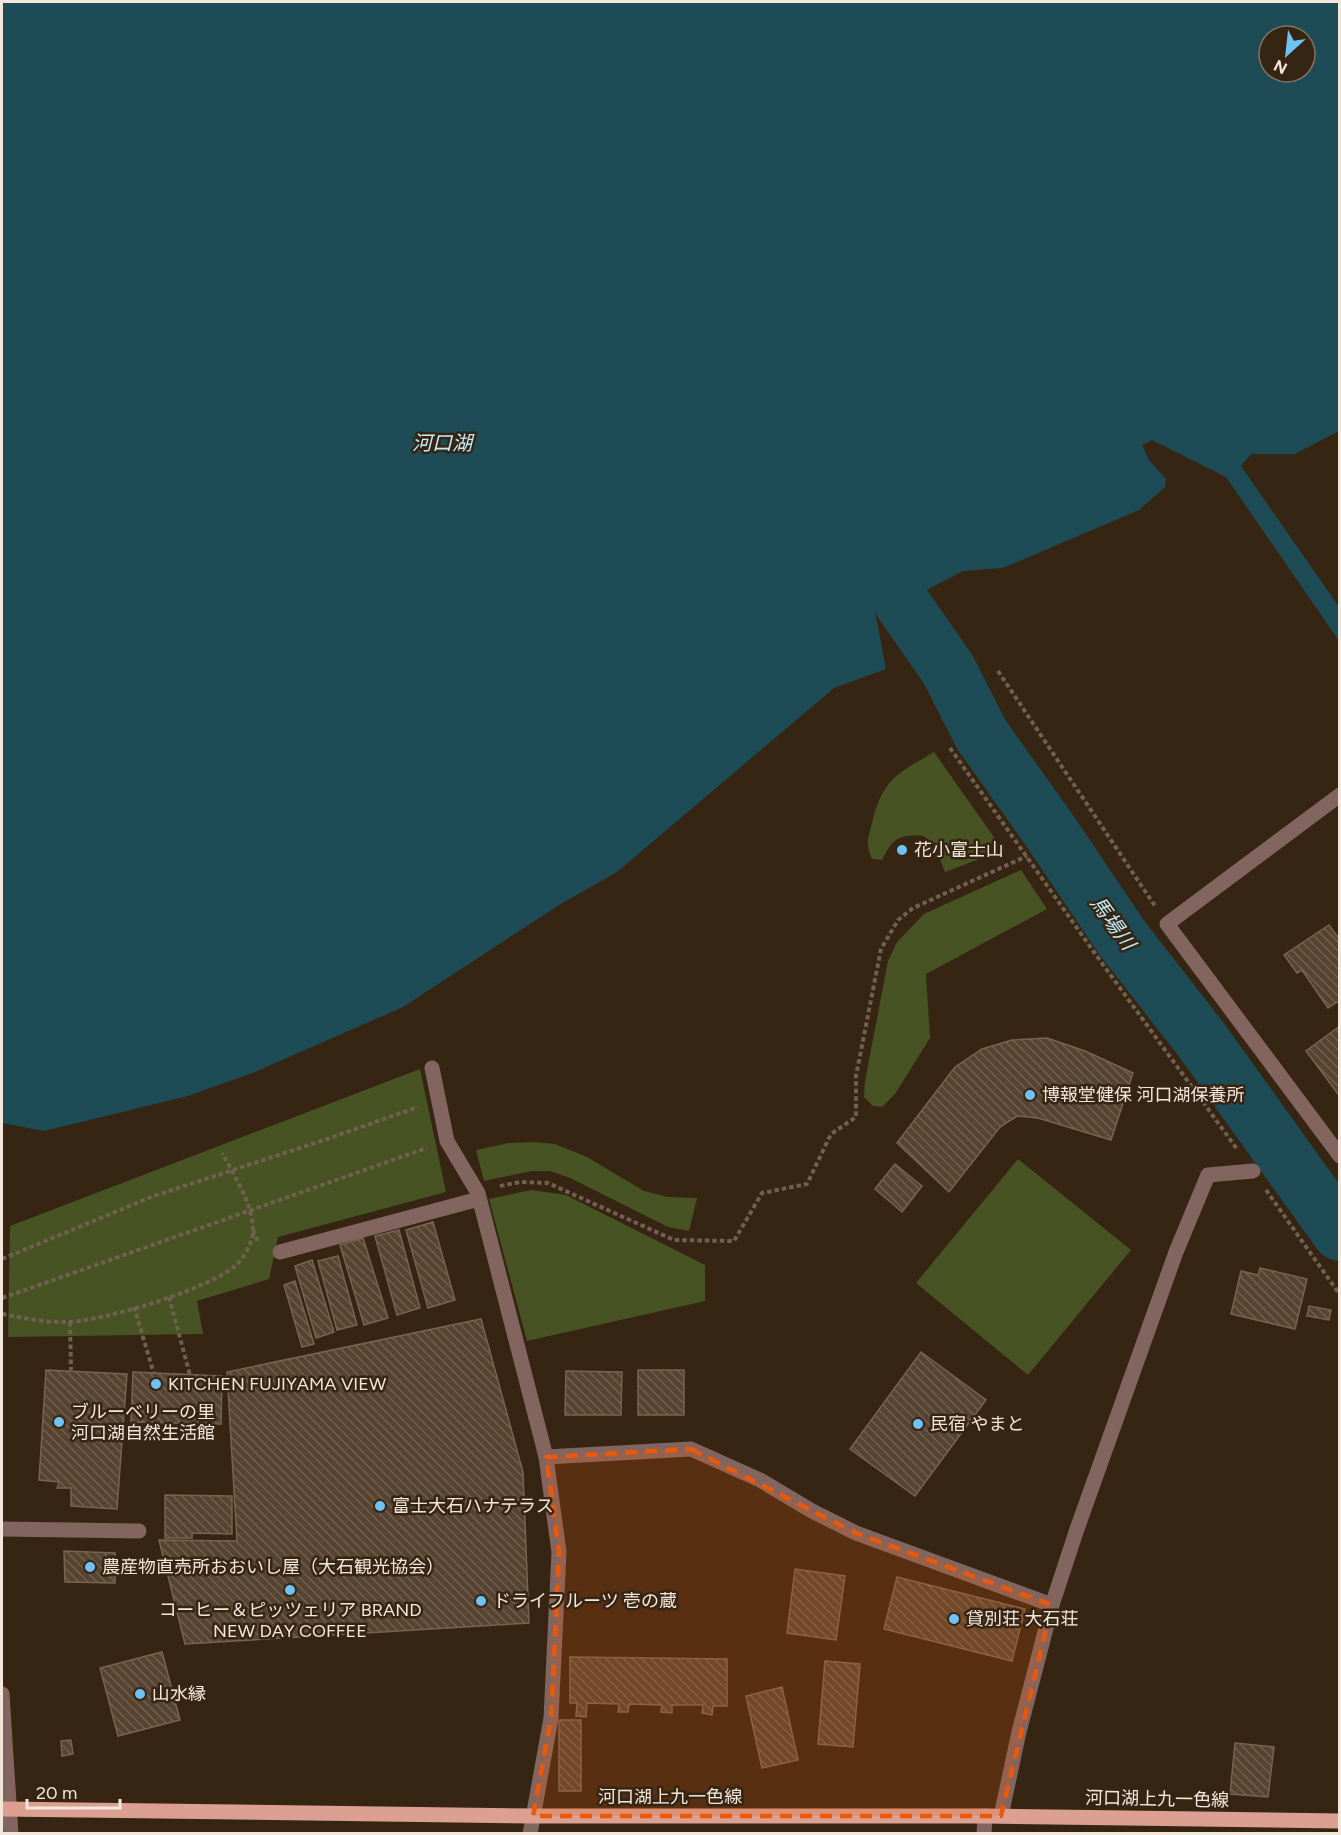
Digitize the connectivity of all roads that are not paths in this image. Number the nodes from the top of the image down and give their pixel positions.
1 (1340, 795) edge
2 (432, 1068) dead end
3 (1340, 1156) edge
4 (1253, 1171) road end
5 (478, 1196) junction
6 (280, 1252) dead end
7 (546, 1457) junction
8 (2, 1529) edge
9 (139, 1531) dead end
10 (1052, 1605) junction
11 (2, 1694) edge
12 (6, 1809) edge
13 (533, 1816) junction
14 (985, 1816) junction
15 (1001, 1816) junction
16 (1340, 1821) edge
17 (11, 1833) edge
18 (530, 1833) edge
19 (984, 1833) edge

1 - 3 street
2 - 5 street
4 - 10 street
5 - 6 street
5 - 7 street
7 - 10 street
7 - 13 street
8 - 9 street
10 - 15 street
11 - 12 street
12 - 13 main road, 河口湖上九一色線
12 - 17 street
13 - 14 main road, 河口湖上九一色線
13 - 18 street
14 - 15 main road, 河口湖上九一色線
14 - 19 street
15 - 16 main road, 河口湖上九一色線

